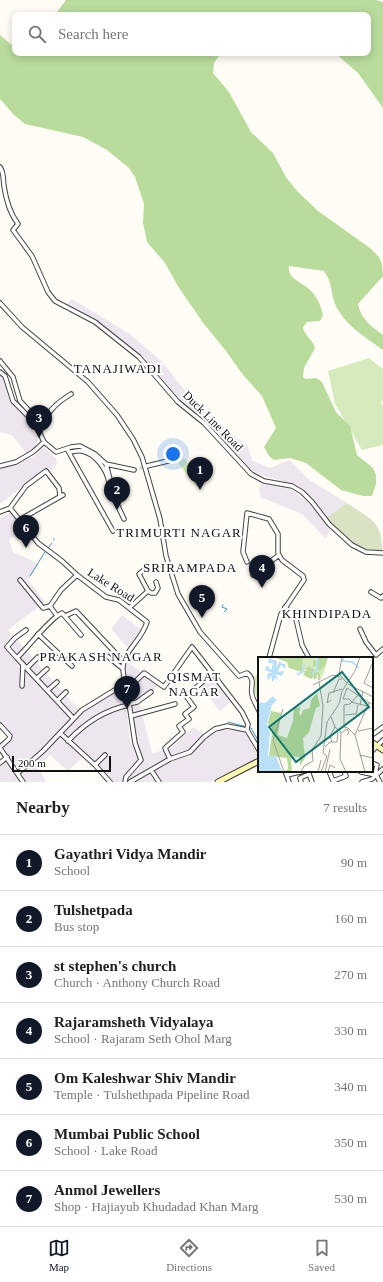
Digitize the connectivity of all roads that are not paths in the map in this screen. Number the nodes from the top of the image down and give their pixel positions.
1 (0, 168) edge
2 (0, 303) edge
3 (0, 361) edge
4 (0, 372) edge
5 (71, 394) dead end
6 (35, 423) junction
7 (38, 429) junction
8 (44, 442) junction
9 (68, 450) junction
10 (142, 457) junction
11 (168, 461) dead end
12 (106, 464) junction
13 (0, 466) edge
14 (134, 470) tunnel mouth
15 (109, 484) dead end
16 (10, 508) junction
17 (0, 512) edge
18 (21, 519) junction
19 (124, 519) dead end
20 (113, 531) dead end
21 (383, 553) edge
22 (279, 555) junction
23 (247, 562) dead end
24 (145, 570) dead end
25 (253, 575) dead end
26 (76, 576) junction
27 (20, 580) dead end
28 (156, 582) dead end
29 (148, 591) junction
30 (371, 592) dead end
31 (383, 596) edge
32 (50, 606) junction
33 (285, 607) junction
34 (129, 608) junction
35 (57, 616) junction
36 (65, 616) junction
37 (360, 629) dead end
38 (26, 630) dead end
39 (38, 634) junction
40 (82, 635) dead end
41 (383, 649) edge
42 (107, 656) dead end
43 (38, 657) dead end
44 (269, 657) edge
45 (308, 657) edge
46 (18, 658) junction
47 (123, 661) junction
48 (23, 664) junction
49 (72, 666) dead end
50 (27, 668) junction
51 (122, 668) junction
52 (47, 669) dead end
53 (213, 673) junction
54 (37, 678) junction
55 (57, 682) dead end
56 (126, 683) junction
57 (22, 686) dead end
58 (48, 690) junction
59 (127, 690) junction
60 (66, 692) dead end
61 (151, 692) dead end
62 (57, 701) junction
63 (175, 704) dead end
64 (129, 705) junction
65 (258, 709) edge
66 (131, 716) junction
67 (74, 718) junction
68 (0, 725) edge
69 (247, 727) junction
70 (383, 727) edge
71 (60, 733) junction
72 (373, 734) edge
73 (68, 741) junction
74 (378, 743) edge
75 (0, 747) edge
76 (258, 748) edge
77 (383, 750) edge
78 (105, 755) dead end
79 (7, 757) junction
80 (170, 759) junction
81 (258, 762) edge
82 (0, 763) edge
83 (373, 763) edge
84 (95, 765) junction
85 (383, 769) edge
86 (151, 770) junction
87 (286, 772) edge
88 (300, 772) edge
89 (328, 772) edge
90 (361, 772) edge
91 (18, 773) junction
92 (308, 773) edge
93 (287, 775) junction
94 (376, 775) junction
95 (342, 780) edge
96 (23, 782) edge
97 (110, 782) edge
98 (125, 782) edge
99 (130, 782) edge
100 (159, 782) edge
101 (218, 782) edge
102 (289, 782) edge
103 (301, 782) edge
104 (312, 782) edge
105 (362, 782) edge
106 (380, 782) edge

1 - 21 street, Duck Line Road
2 - 10 street
3 - 6 street
4 - 6 street
5 - 7 street
6 - 7 street
7 - 8 street
8 - 9 street
8 - 13 street
9 - 12 street
9 - 15 street
9 - 20 street
10 - 11 street
10 - 65 street
12 - 14 street
12 - 19 street
16 - 17 street
16 - 18 street, Lake Road
16 - 18 street
18 - 26 street, Lake Road
22 - 23 street
22 - 25 street
22 - 33 street
24 - 29 street
26 - 32 street
26 - 34 street, Lake Road
27 - 32 street
28 - 29 street
29 - 34 street
30 - 31 street
32 - 35 street
33 - 44 street
33 - 45 street
34 - 47 street, Lake Road
35 - 36 street
35 - 39 street
36 - 40 street
36 - 47 street
37 - 41 street
38 - 46 street
39 - 46 street
39 - 49 street
42 - 51 street
43 - 50 street
46 - 48 street
47 - 51 street, Lake Road
48 - 50 street
48 - 57 street
50 - 54 street
51 - 56 street, Lake Road
52 - 54 street
53 - 59 street
53 - 69 street
53 - 80 street
54 - 58 street
55 - 58 street
56 - 59 street, Lake Road
56 - 67 street
58 - 62 street
59 - 64 street, Lake Road
60 - 62 street
61 - 64 street
62 - 67 street
63 - 66 street
64 - 66 street, Lake Road
64 - 73 street
66 - 98 street, Lake Road
67 - 71 street
68 - 75 street
69 - 76 street
69 - 80 street
70 - 72 street
71 - 73 street
71 - 91 street
73 - 84 street
74 - 77 street
75 - 79 street
78 - 84 street
79 - 82 street
79 - 91 street
80 - 86 street
81 - 101 street
83 - 94 street
84 - 97 street
85 - 94 street
86 - 99 street
86 - 100 street
87 - 93 street
88 - 93 street
89 - 95 street
90 - 94 street
91 - 96 street
92 - 103 street
92 - 104 street
93 - 102 street
94 - 105 street
94 - 106 street

